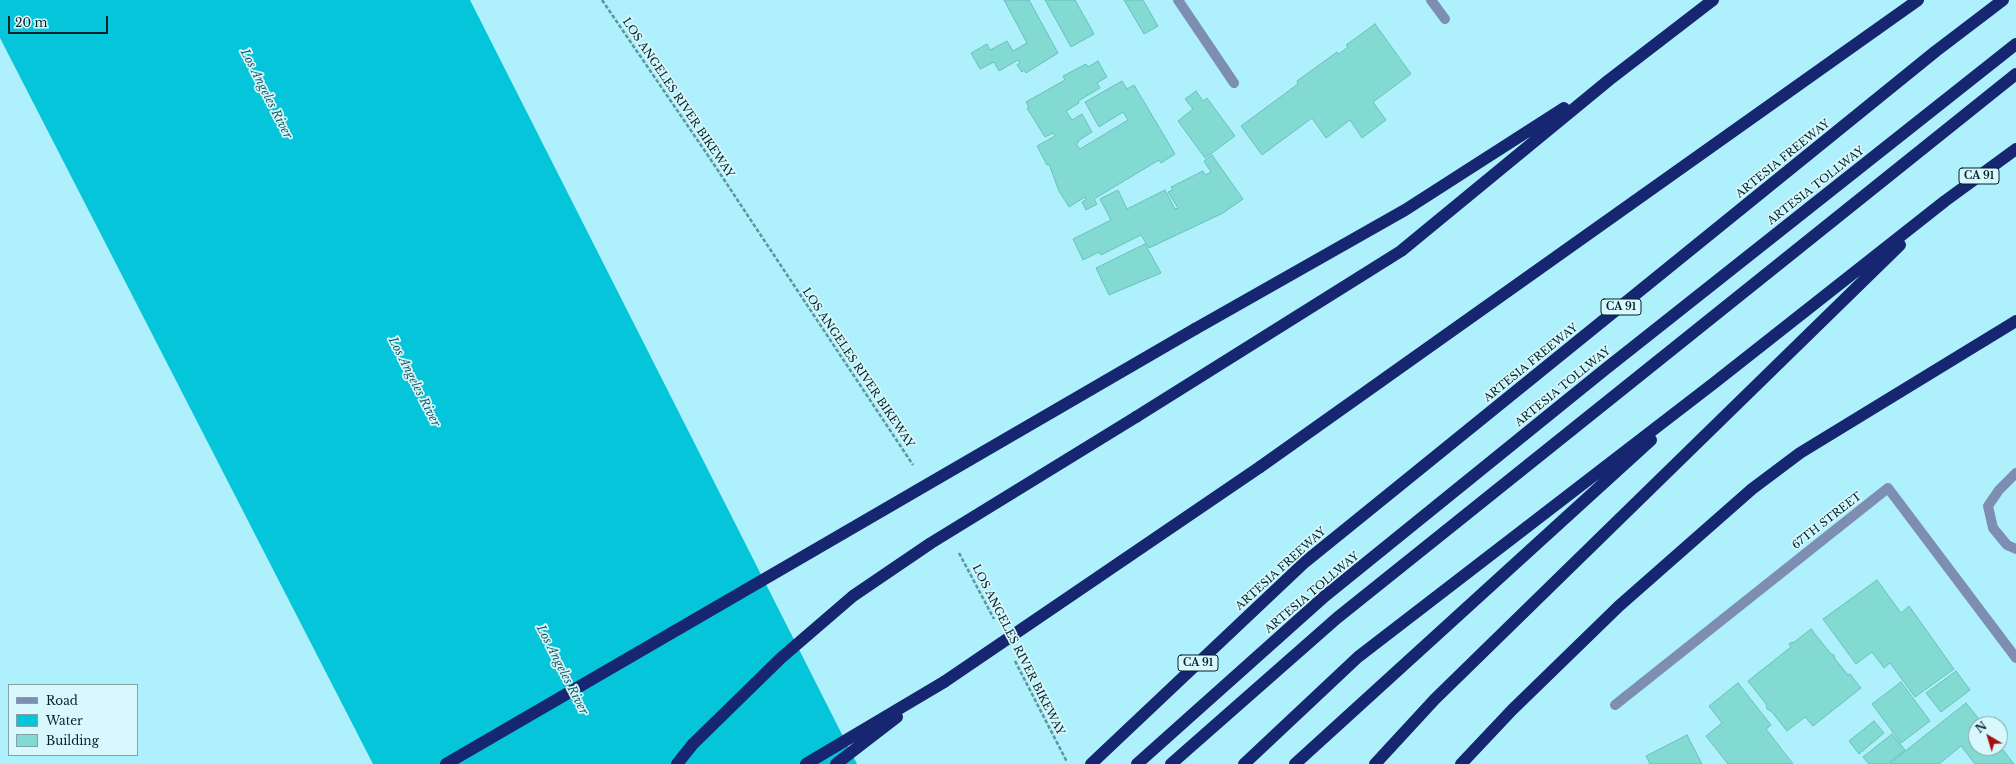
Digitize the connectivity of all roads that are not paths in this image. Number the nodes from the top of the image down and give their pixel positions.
1 (1178, 0) edge
2 (1431, 0) edge
3 (1712, 0) edge
4 (2003, 0) edge
5 (1917, 1) edge
6 (1445, 19) dead end
7 (2016, 44) edge
8 (2016, 74) edge
9 (1609, 80) junction
10 (1234, 83) dead end
11 (2015, 149) edge
12 (1945, 202) junction
13 (2016, 321) edge
14 (1714, 383) junction
15 (2016, 474) edge
16 (2016, 549) edge
17 (2016, 658) edge
18 (944, 682) junction
19 (1614, 704) dead end
20 (446, 764) edge
21 (678, 764) edge
22 (806, 764) edge
23 (836, 764) edge
24 (1091, 764) edge
25 (1136, 764) edge
26 (1171, 764) edge
27 (1244, 764) edge
28 (1295, 764) edge
29 (1375, 764) edge
30 (1461, 764) edge

1 - 10 street
2 - 6 street
3 - 9 highway
4 - 24 highway, ARTESIA FREEWAY / CA 91
5 - 18 highway, bridge
7 - 25 highway, ARTESIA TOLLWAY
8 - 26 highway
9 - 20 highway, bridge
9 - 21 highway, bridge
11 - 12 highway, CA 91
12 - 14 highway, CA 91
12 - 29 highway
13 - 30 highway
14 - 27 highway, CA 91
14 - 28 highway
15 - 16 street
17 - 19 street, 67TH STREET
18 - 22 highway
18 - 23 highway

